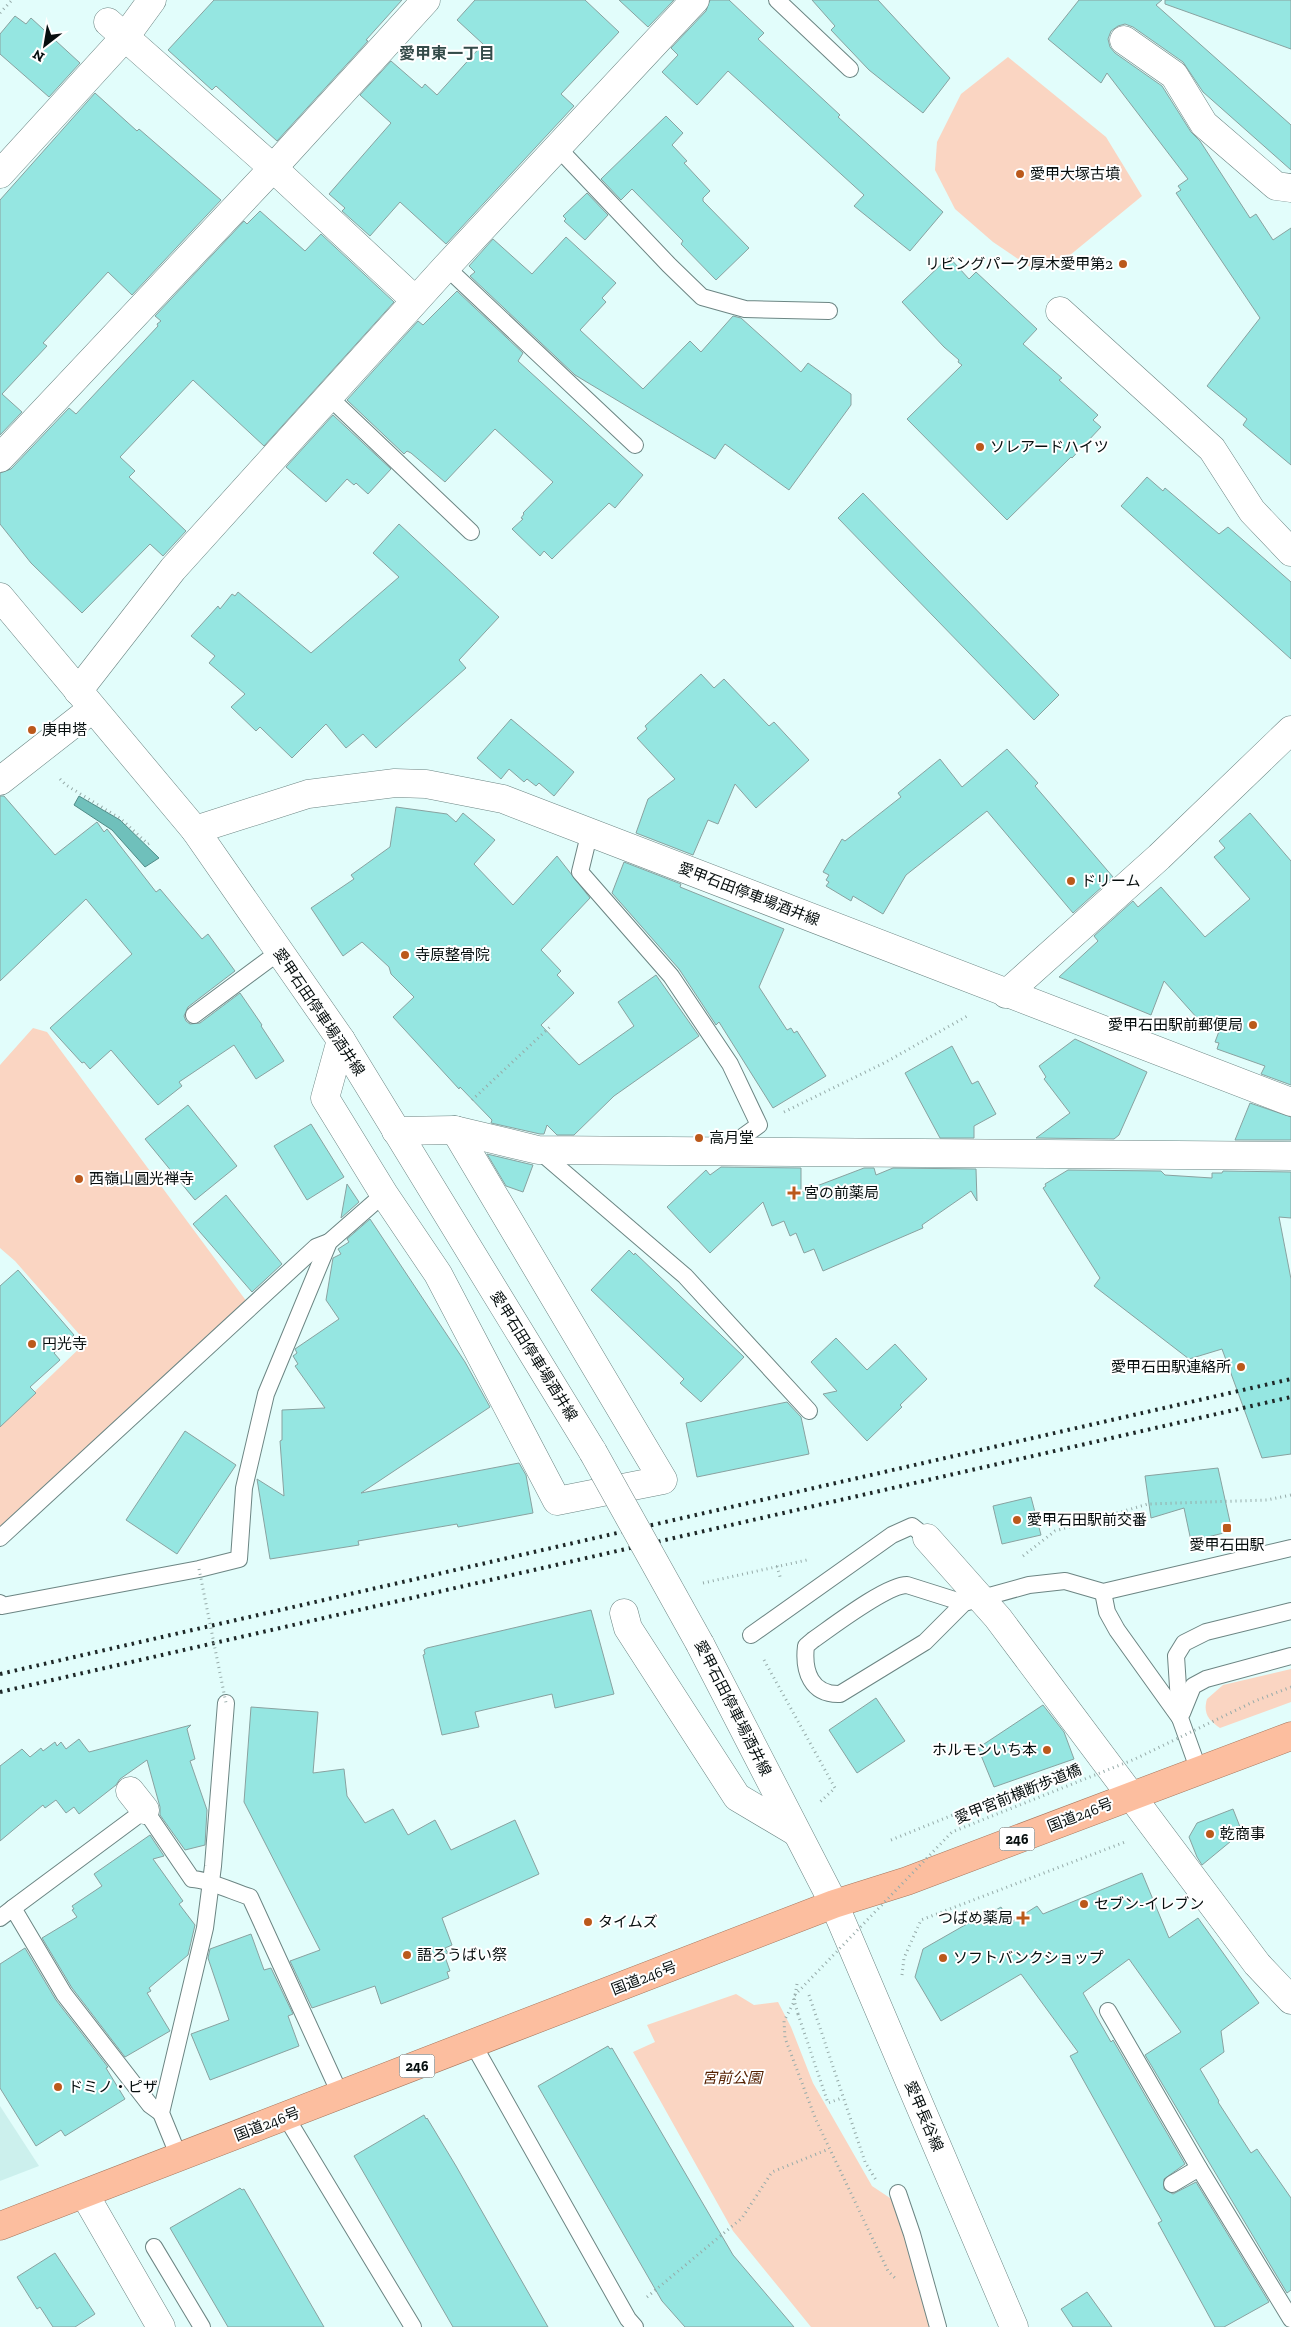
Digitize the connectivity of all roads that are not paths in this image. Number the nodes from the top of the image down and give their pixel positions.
1 (152, 0) edge
2 (426, 0) edge
3 (695, 0) edge
4 (777, 0) edge
5 (117, 30) junction
6 (1124, 40) dead end
7 (850, 69) dead end
8 (557, 147) junction
9 (273, 168) junction
10 (0, 174) edge
11 (1291, 188) edge
12 (446, 266) junction
13 (415, 300) junction
14 (1060, 310) dead end
15 (829, 311) dead end
16 (328, 396) junction
17 (635, 445) dead end
18 (0, 458) edge
19 (471, 532) dead end
20 (1291, 552) edge
21 (0, 597) edge
22 (85, 700) junction
23 (1291, 730) edge
24 (0, 781) edge
25 (195, 830) junction
26 (590, 831) junction
27 (279, 952) junction
28 (1006, 994) junction
29 (194, 1015) dead end
30 (341, 1040) junction
31 (1291, 1102) edge
32 (452, 1130) junction
33 (396, 1131) junction
34 (538, 1150) junction
35 (724, 1150) junction
36 (1291, 1156) edge
37 (384, 1194) junction
38 (328, 1242) junction
39 (809, 1410) dead end
40 (0, 1538) edge
41 (927, 1538) joint
42 (1291, 1548) edge
43 (1103, 1592) junction
44 (972, 1600) junction
45 (0, 1604) edge
46 (1291, 1611) edge
47 (624, 1613) dead end
48 (751, 1636) road end
49 (1291, 1656) edge
50 (226, 1703) road end
51 (1180, 1718) junction
52 (1291, 1736) edge
53 (1199, 1771) junction
54 (1132, 1795) junction
55 (796, 1832) junction
56 (209, 1884) junction
57 (834, 1904) junction
58 (13, 1908) junction
59 (0, 1918) edge
60 (1291, 2000) edge
61 (1108, 2011) dead end
62 (473, 2044) junction
63 (340, 2096) junction
64 (161, 2112) junction
65 (286, 2117) junction
66 (179, 2157) junction
67 (1199, 2168) junction
68 (1172, 2184) dead end
69 (898, 2193) dead end
70 (85, 2195) junction
71 (0, 2226) edge
72 (154, 2247) dead end
73 (1291, 2319) edge
74 (631, 2323) edge
75 (161, 2327) edge
76 (202, 2327) edge
77 (413, 2327) edge
78 (938, 2327) edge
79 (1014, 2327) edge

1 - 5 street
2 - 9 street
3 - 8 street
4 - 7 lane
5 - 9 street
5 - 10 street
6 - 11 street
8 - 12 street
8 - 15 lane
9 - 13 street
9 - 18 street
12 - 13 street
12 - 17 lane
13 - 16 street
14 - 20 street
16 - 19 lane
16 - 22 street
21 - 22 street, 愛甲石田停車場酒井線
22 - 24 street
22 - 25 street, 愛甲石田停車場酒井線
23 - 28 street
25 - 26 street, 愛甲石田停車場酒井線
25 - 27 street, 愛甲石田停車場酒井線
26 - 28 street, 愛甲石田停車場酒井線
26 - 35 lane
27 - 29 lane
27 - 30 street, 愛甲石田停車場酒井線
28 - 31 street, 愛甲石田停車場酒井線
30 - 33 street, 愛甲石田停車場酒井線
30 - 37 street
32 - 33 street
32 - 34 street
32 - 37 street
33 - 55 street, 愛甲石田停車場酒井線, bridge
34 - 35 street
34 - 39 lane
35 - 36 street
37 - 38 lane
38 - 40 lane
38 - 45 lane
41 - 44 street
41 - 48 lane
42 - 43 lane
43 - 44 lane
43 - 51 lane
44 - 44 lane
44 - 54 street
46 - 51 lane
47 - 55 street
49 - 51 lane
50 - 56 lane
51 - 53 lane
52 - 53 highway, 国道246号 / 246
53 - 54 highway, 国道246号 / 246
54 - 57 highway, 国道246号 / 246
54 - 60 street
55 - 57 street, 愛甲石田停車場酒井線
56 - 58 lane
56 - 63 lane
56 - 64 lane
57 - 62 highway, 国道246号 / 246
57 - 79 street, 愛甲長谷線
58 - 59 lane
58 - 64 lane
61 - 67 lane
62 - 63 highway, 国道246号 / 246
62 - 74 lane
63 - 65 highway, 国道246号 / 246
64 - 66 lane
65 - 66 highway, 国道246号 / 246
65 - 77 lane
66 - 70 highway, 国道246号 / 246
67 - 68 lane
67 - 73 lane
69 - 78 lane
70 - 71 highway, 国道246号 / 246
70 - 75 street
72 - 76 lane

